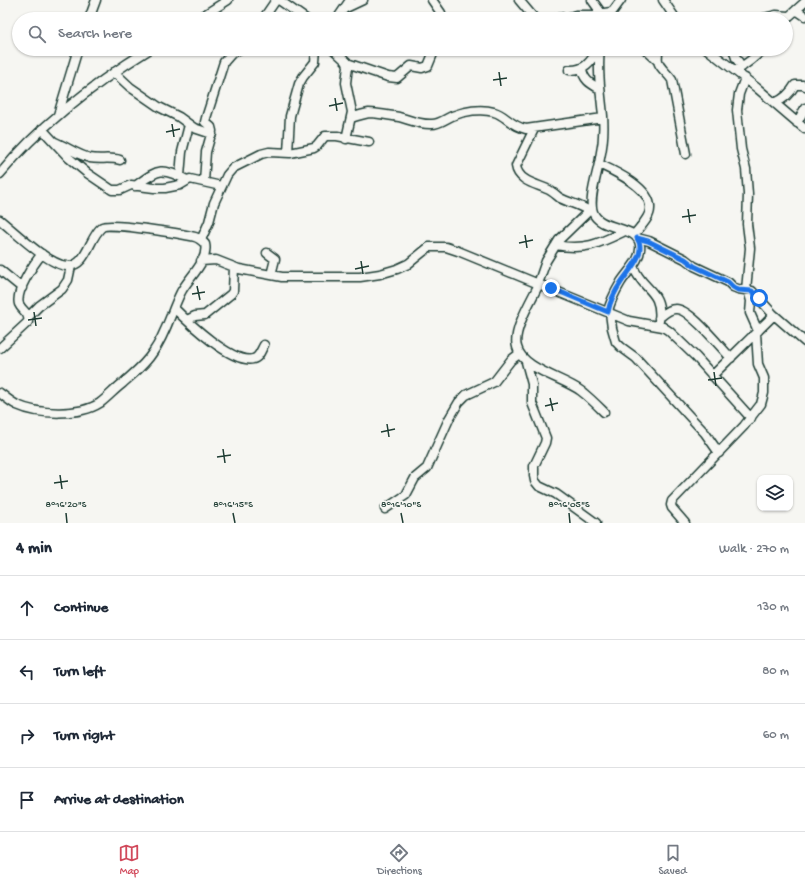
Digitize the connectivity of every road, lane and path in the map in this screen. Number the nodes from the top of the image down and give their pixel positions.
1 (96, 0) edge
2 (228, 0) edge
3 (278, 0) edge
4 (350, 0) edge
5 (363, 0) edge
6 (432, 0) edge
7 (519, 0) edge
8 (592, 0) edge
9 (621, 0) edge
10 (664, 0) edge
11 (805, 2) edge
12 (346, 8) junction
13 (796, 10) junction
14 (92, 12) edge
15 (209, 12) edge
16 (269, 12) edge
17 (296, 12) edge
18 (343, 12) edge
19 (440, 12) edge
20 (529, 12) edge
21 (604, 12) edge
22 (610, 12) edge
23 (671, 12) edge
24 (793, 13) edge
25 (805, 16) edge
26 (76, 56) edge
27 (139, 56) edge
28 (228, 56) edge
29 (315, 56) edge
30 (340, 56) edge
31 (433, 56) edge
32 (594, 56) edge
33 (599, 56) edge
34 (653, 56) edge
35 (657, 56) edge
36 (718, 56) edge
37 (735, 56) edge
38 (755, 56) edge
39 (658, 61) junction
40 (347, 63) junction
41 (582, 68) junction
42 (739, 69) junction
43 (569, 70) dead end
44 (114, 72) junction
45 (745, 78) junction
46 (805, 86) edge
47 (600, 89) junction
48 (775, 104) junction
49 (805, 108) edge
50 (58, 116) junction
51 (351, 118) junction
52 (603, 118) junction
53 (797, 123) junction
54 (189, 125) junction
55 (42, 129) junction
56 (534, 129) junction
57 (805, 129) edge
58 (212, 134) junction
59 (346, 139) junction
60 (53, 142) junction
61 (368, 142) dead end
62 (288, 153) junction
63 (686, 154) dead end
64 (120, 160) dead end
65 (599, 164) junction
66 (0, 174) edge
67 (183, 178) junction
68 (200, 181) junction
69 (135, 186) junction
70 (221, 186) junction
71 (216, 198) junction
72 (591, 210) junction
73 (0, 220) edge
74 (626, 231) junction
75 (636, 236) junction
76 (201, 240) junction
77 (556, 245) junction
78 (267, 253) dead end
79 (42, 254) junction
80 (202, 261) junction
81 (71, 266) junction
82 (633, 266) junction
83 (234, 267) junction
84 (0, 270) edge
85 (271, 276) junction
86 (539, 284) junction
87 (22, 288) junction
88 (747, 290) junction
89 (174, 308) junction
90 (609, 313) junction
91 (774, 315) junction
92 (28, 317) junction
93 (187, 320) junction
94 (659, 322) junction
95 (757, 332) junction
96 (805, 342) edge
97 (264, 345) dead end
98 (0, 348) edge
99 (519, 354) junction
100 (731, 358) junction
101 (526, 362) junction
102 (712, 376) junction
103 (0, 393) edge
104 (604, 412) dead end
105 (751, 418) junction
106 (719, 453) junction
107 (385, 509) dead end
108 (596, 523) edge
109 (685, 523) edge

1 - 14 street
2 - 15 street
3 - 16 street
3 - 17 street
4 - 12 street
5 - 12 street
6 - 19 street
7 - 20 street
8 - 21 street
9 - 22 street
10 - 23 street
11 - 13 street
12 - 18 street
13 - 24 street
13 - 25 street
26 - 50 street
27 - 44 street
28 - 58 street
29 - 62 street
30 - 40 street
31 - 40 street
32 - 41 street
33 - 47 street
34 - 39 street
35 - 39 street
36 - 42 street
37 - 42 street
38 - 42 street
39 - 63 street
40 - 51 street
41 - 43 street
41 - 47 street
42 - 45 street
44 - 50 street
44 - 54 street
45 - 48 street
45 - 88 street
46 - 48 street
47 - 52 street
48 - 53 street
49 - 53 street
50 - 55 street
51 - 56 street
51 - 59 street
52 - 56 street
52 - 65 street
53 - 57 street
54 - 58 street
54 - 67 street
55 - 60 street
55 - 66 street
56 - 72 street
58 - 68 street
59 - 61 street
59 - 62 street
60 - 64 street
60 - 69 street
62 - 70 street
65 - 72 street
65 - 75 street
67 - 68 street
67 - 69 street
67 - 69 street
68 - 70 street
68 - 71 street
70 - 71 street
71 - 76 street
72 - 74 street
72 - 77 street
73 - 79 street
74 - 75 street
74 - 77 street
75 - 82 street
75 - 88 street
76 - 80 street
76 - 81 street
77 - 86 street
78 - 85 street
79 - 81 street
79 - 87 street
80 - 83 street
80 - 89 street
81 - 92 street
82 - 90 street
82 - 94 street
83 - 85 street
83 - 93 street
84 - 87 street
85 - 86 street
86 - 90 street
86 - 99 street
87 - 92 street
88 - 91 street
88 - 95 street
89 - 93 street
89 - 103 street
90 - 94 street
90 - 106 street
91 - 95 street
91 - 96 street
92 - 98 street
93 - 97 street
94 - 100 street
94 - 102 street
95 - 100 street
95 - 105 street
99 - 101 street
99 - 107 street
100 - 102 street
101 - 104 street
101 - 108 street
102 - 105 street
105 - 106 street
106 - 109 street

